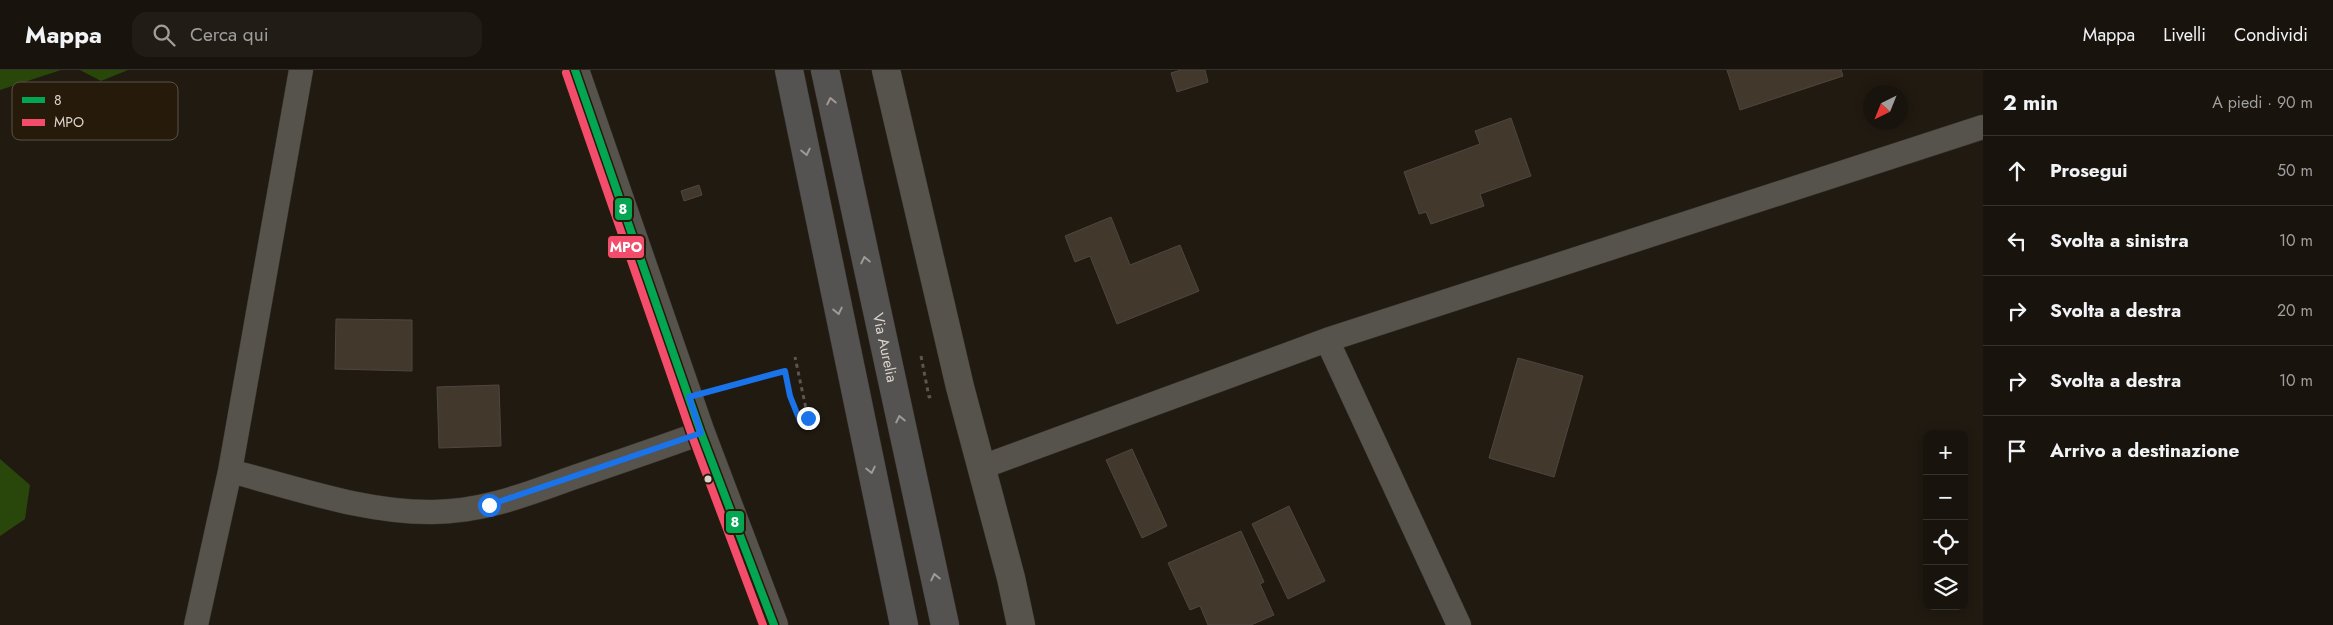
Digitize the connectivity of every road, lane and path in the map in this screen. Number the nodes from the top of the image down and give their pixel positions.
1 (301, 70) edge
2 (575, 70) edge
3 (788, 70) edge
4 (825, 70) edge
5 (886, 70) edge
6 (1983, 127) edge
7 (1327, 340) junction
8 (920, 350) dead end
9 (795, 357) dead end
10 (689, 397) junction
11 (929, 397) dead end
12 (701, 433) junction
13 (982, 467) junction
14 (230, 471) junction
15 (196, 625) edge
16 (774, 625) edge
17 (904, 625) edge
18 (945, 625) edge
19 (1021, 625) edge
20 (1460, 625) edge

1 - 14 street
2 - 10 street
3 -> 17 highway
18 -> 4 highway, Via Aurelia
5 - 13 street
6 - 7 street
7 - 13 street
7 - 20 street
8 - 11 path
9 - 10 path
10 - 12 street
12 - 14 street
12 - 16 street
13 - 19 street
14 - 15 street

